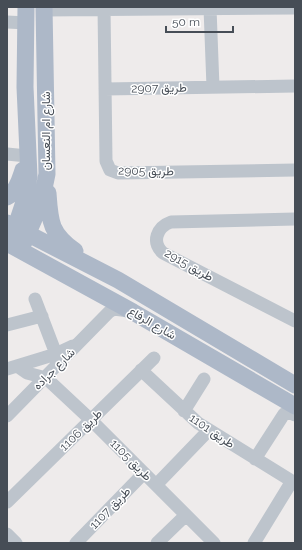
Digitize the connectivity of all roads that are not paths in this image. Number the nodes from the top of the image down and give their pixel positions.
1 (44, 8) edge
2 (104, 8) edge
3 (210, 8) junction
4 (265, 8) edge
5 (295, 8) edge
6 (26, 15) edge
7 (7, 22) edge
8 (295, 86) edge
9 (213, 87) junction
10 (105, 89) junction
11 (7, 154) edge
12 (27, 156) junction
13 (295, 170) edge
14 (47, 174) junction
15 (7, 197) edge
16 (295, 219) edge
17 (17, 228) edge
18 (12, 246) edge
19 (118, 280) junction
20 (91, 288) junction
21 (35, 299) dead end
22 (133, 312) junction
23 (42, 316) junction
24 (100, 321) junction
25 (295, 321) edge
26 (7, 325) edge
27 (80, 343) junction
28 (56, 354) junction
29 (154, 358) dead end
30 (12, 367) edge
31 (141, 370) junction
32 (46, 378) junction
33 (204, 379) dead end
34 (295, 385) edge
35 (295, 406) edge
36 (184, 411) junction
37 (295, 415) edge
38 (7, 416) edge
39 (91, 420) junction
40 (209, 430) junction
41 (255, 459) junction
42 (144, 473) junction
43 (293, 482) edge
44 (156, 485) junction
45 (7, 502) edge
46 (186, 515) junction
47 (7, 534) edge
48 (16, 543) edge
49 (76, 543) edge
50 (157, 543) edge
51 (214, 543) edge
52 (254, 543) edge

1 - 2 street
1 - 14 main road, شارع ام النعسان
2 - 3 street
2 - 10 street, طريق 2905
3 - 4 street
3 - 9 street
4 - 5 street
6 - 7 street
6 - 12 main road, شارع ام النعسان
8 - 9 street, طريق 2907
9 - 10 street, طريق 2907
10 - 13 street, طريق 2905
11 - 12 street
12 - 15 main road
12 - 17 main road, شارع ام النعسان
14 - 17 main road, شارع ام النعسان
14 - 19 main road
16 - 25 street, طريق 2915
17 - 18 main road, شارع ام النعسان
17 - 19 main road, شارع الرفاع
18 - 20 main road, شارع الرفاع
19 - 34 main road, شارع الرفاع
20 - 22 main road, شارع الرفاع
20 - 24 street
21 - 23 street
22 - 24 street, شارع جراده
22 - 35 main road, شارع الرفاع
23 - 26 street
23 - 28 street
24 - 27 street, شارع جراده
27 - 28 street
27 - 32 street, شارع جراده
28 - 30 street
29 - 31 street, طريق 1106
30 - 32 street
31 - 36 street, طريق 1101
31 - 39 street, طريق 1106
32 - 38 street, شارع جراده
32 - 39 street, طريق 1105
33 - 36 street
36 - 40 street, طريق 1101
37 - 41 street
39 - 42 street, طريق 1105
39 - 45 street, طريق 1106
40 - 41 street, طريق 1101
40 - 44 street
41 - 43 street, طريق 1101
42 - 44 street, طريق 1105
42 - 49 street, طريق 1107
43 - 52 street, طريق 1101
44 - 46 street, طريق 1105
46 - 50 street
46 - 51 street, طريق 1105
47 - 48 street

